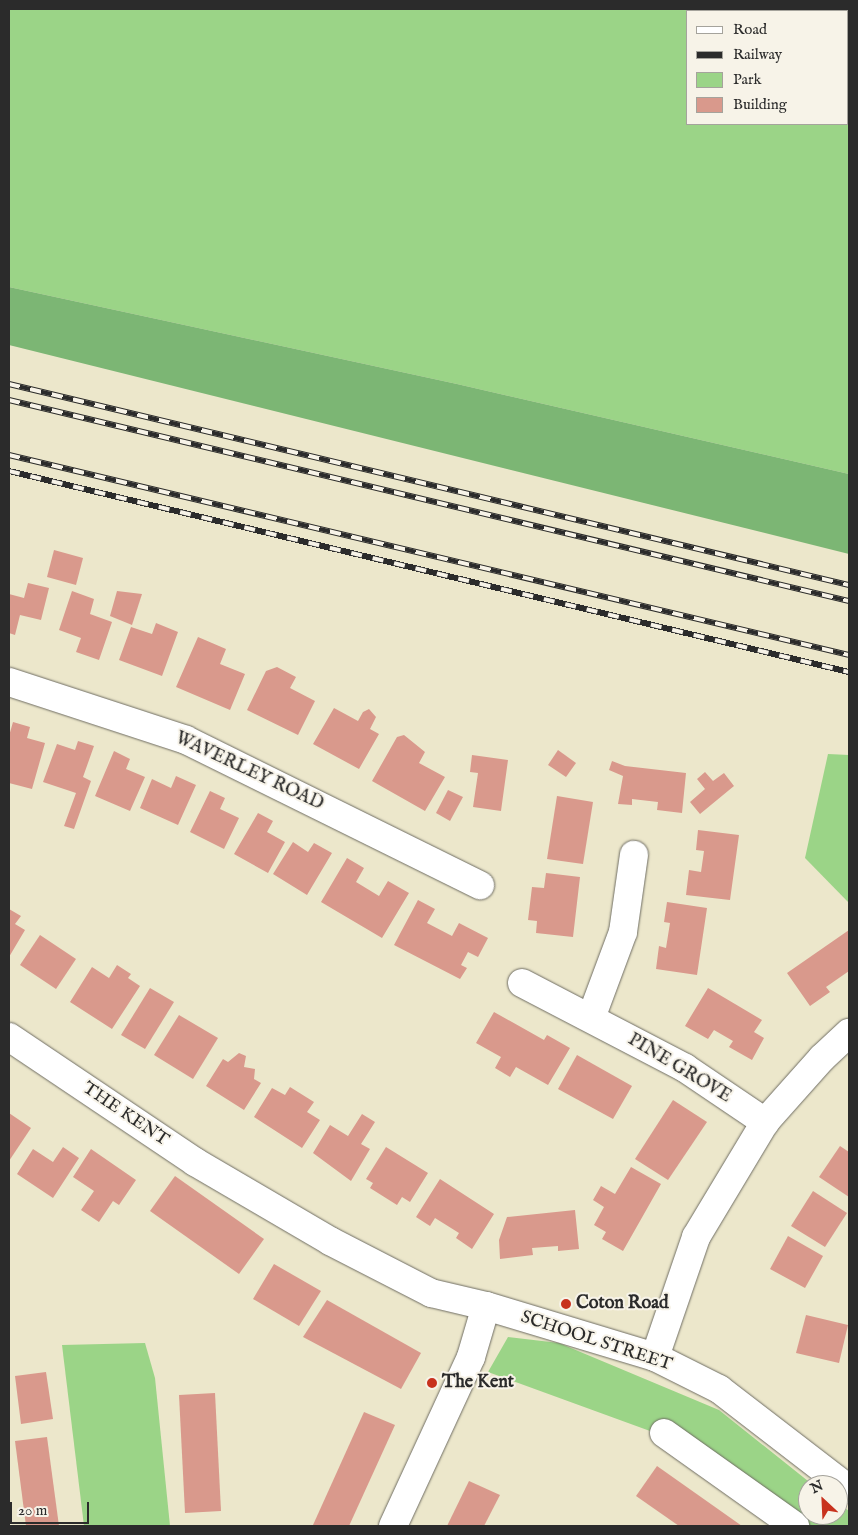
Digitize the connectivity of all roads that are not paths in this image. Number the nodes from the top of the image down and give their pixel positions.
1 (9, 682) edge
2 (634, 854) dead end
3 (480, 885) dead end
4 (522, 982) dead end
5 (591, 1018) junction
6 (849, 1033) edge
7 (9, 1037) edge
8 (765, 1122) junction
9 (486, 1306) junction
10 (655, 1357) junction
11 (664, 1433) dead end
12 (849, 1489) edge
13 (393, 1526) edge
14 (795, 1526) edge

1 - 3 street, WAVERLEY ROAD
2 - 5 street
4 - 5 street, PINE GROVE
5 - 8 street, PINE GROVE
6 - 8 street
7 - 9 street, THE KENT
8 - 10 street
9 - 10 street, SCHOOL STREET
9 - 13 street
10 - 12 street, SCHOOL STREET
11 - 14 street

